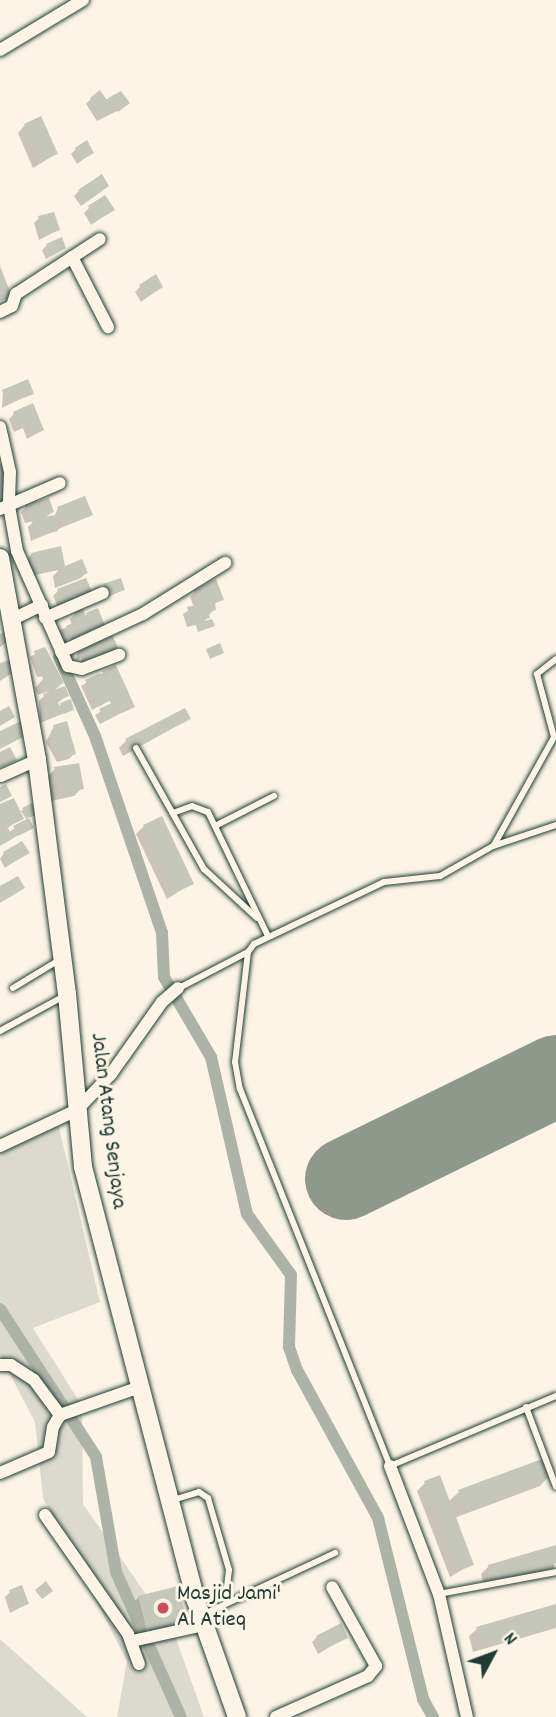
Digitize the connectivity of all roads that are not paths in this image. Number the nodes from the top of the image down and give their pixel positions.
1 (83, 0) edge
2 (0, 50) edge
3 (100, 239) dead end
4 (72, 257) junction
5 (0, 312) edge
6 (108, 327) dead end
7 (0, 427) edge
8 (3, 446) edge
9 (60, 484) dead end
10 (5, 507) edge
11 (0, 558) edge
12 (225, 563) dead end
13 (103, 593) dead end
14 (42, 610) junction
15 (21, 615) junction
16 (61, 652) junction
17 (120, 655) dead end
18 (556, 659) edge
19 (136, 748) dead end
20 (37, 760) junction
21 (1, 776) edge
22 (274, 796) dead end
23 (173, 813) junction
24 (217, 825) junction
25 (556, 825) edge
26 (493, 846) junction
27 (257, 918) junction
28 (268, 936) junction
29 (248, 952) junction
30 (62, 958) junction
31 (13, 988) dead end
32 (178, 989) joint
33 (67, 994) junction
34 (0, 1031) edge
35 (77, 1110) junction
36 (0, 1146) edge
37 (0, 1365) edge
38 (140, 1387) junction
39 (556, 1396) edge
40 (526, 1407) junction
41 (62, 1414) junction
42 (390, 1466) junction
43 (0, 1473) edge
44 (556, 1487) edge
45 (171, 1500) junction
46 (45, 1515) dead end
47 (335, 1553) dead end
48 (556, 1572) edge
49 (332, 1587) dead end
50 (439, 1594) junction
51 (200, 1614) junction
52 (135, 1640) junction
53 (139, 1664) dead end
54 (237, 1717) edge
55 (275, 1717) edge
56 (467, 1717) edge

1 - 2 street
3 - 4 street
4 - 5 street
4 - 6 street
7 - 8 street
8 - 10 street
9 - 10 street
10 - 14 street
11 - 15 main road, Jalan Atang Senjaya
12 - 16 street
13 - 14 street
14 - 15 street
14 - 16 street
15 - 20 main road, Jalan Atang Senjaya
16 - 17 street
18 - 26 lane
19 - 23 lane
20 - 21 street
20 - 30 main road, Jalan Atang Senjaya
22 - 24 lane
23 - 24 lane
23 - 27 lane
24 - 27 lane
25 - 26 lane
26 - 28 lane
27 - 28 lane
28 - 29 lane
29 - 32 lane
29 - 42 lane
30 - 31 lane
30 - 33 main road, Jalan Atang Senjaya
32 - 35 street
33 - 34 lane
33 - 35 main road, Jalan Atang Senjaya
35 - 36 street
35 - 38 main road, Jalan Atang Senjaya
37 - 41 street
38 - 41 street
38 - 45 main road, Jalan Atang Senjaya
39 - 40 lane
40 - 42 lane
40 - 44 lane
41 - 43 street
42 - 50 street
45 - 51 main road, Jalan Atang Senjaya
45 - 51 lane
46 - 52 street
47 - 51 lane
48 - 50 lane
49 - 55 street
50 - 56 street
51 - 52 street
51 - 54 main road, Jalan Atang Senjaya
52 - 53 street

